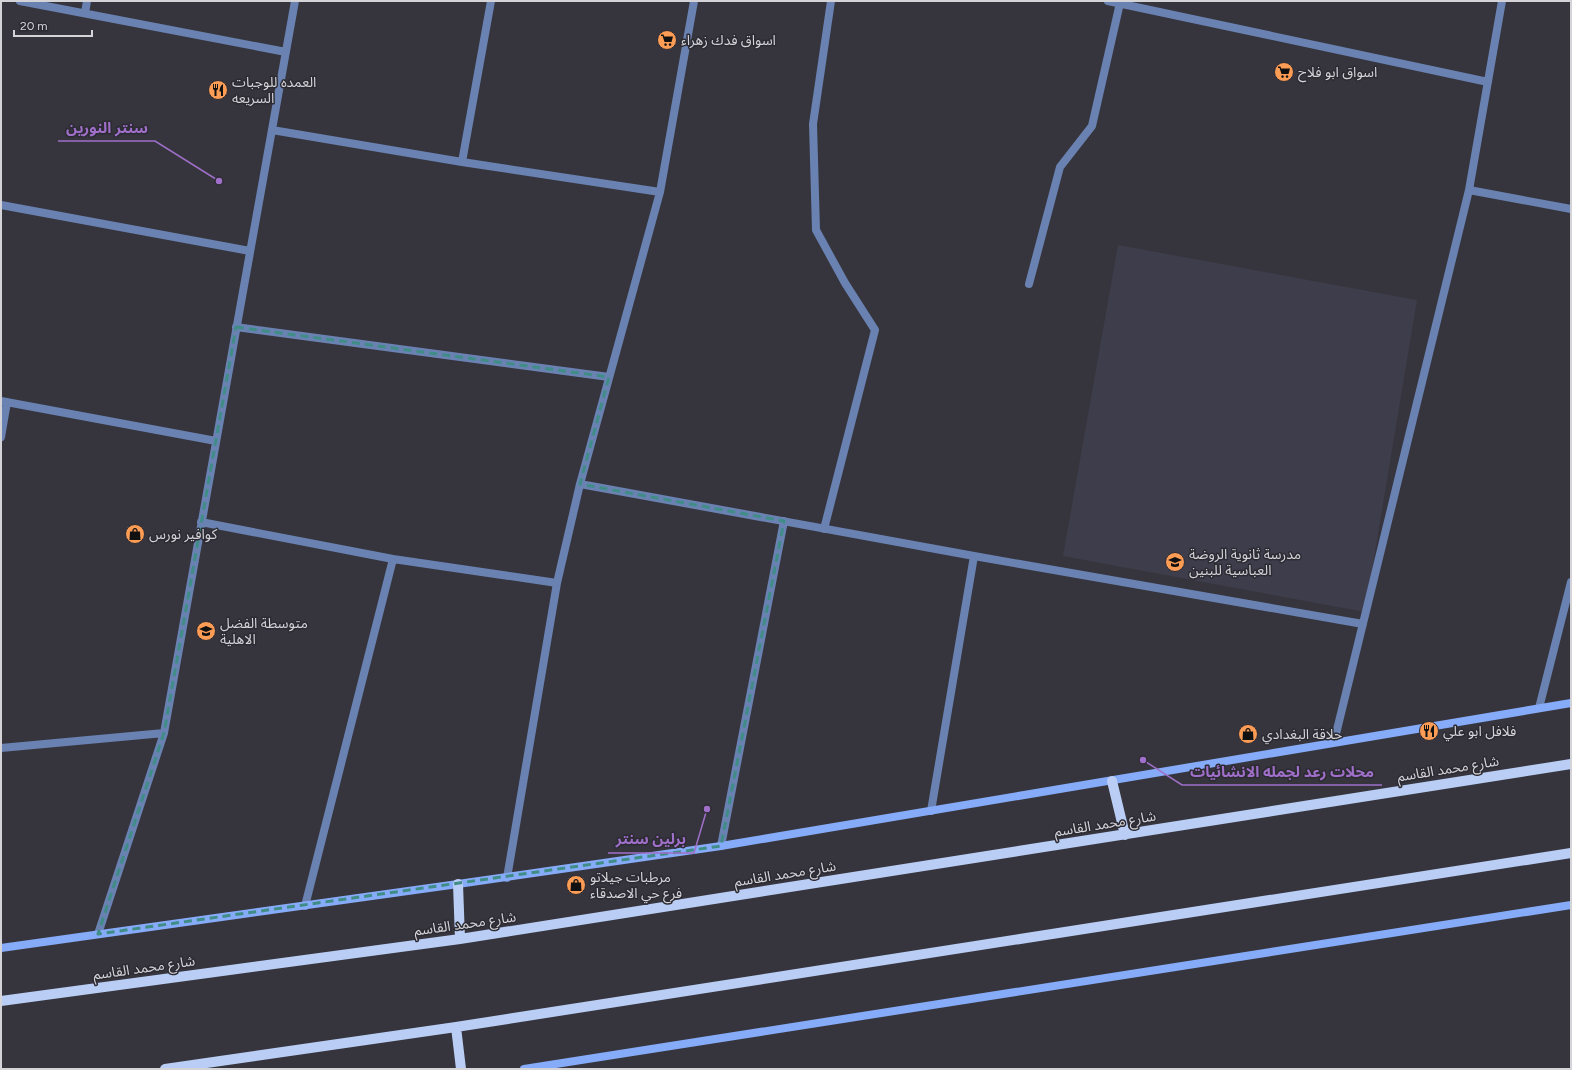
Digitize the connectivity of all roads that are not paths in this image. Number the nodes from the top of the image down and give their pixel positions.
1 (20, 1) edge
2 (87, 1) edge
3 (295, 1) edge
4 (491, 1) edge
5 (694, 1) edge
6 (831, 1) edge
7 (1108, 1) edge
8 (1502, 1) edge
9 (1120, 4) junction
10 (85, 13) junction
11 (286, 52) junction
12 (1488, 82) junction
13 (272, 130) junction
14 (462, 162) junction
15 (1469, 190) junction
16 (660, 192) junction
17 (1, 205) edge
18 (1571, 209) edge
19 (250, 251) junction
20 (1029, 284) dead end
21 (236, 327) junction
22 (610, 377) junction
23 (4, 402) edge
24 (1, 438) edge
25 (216, 441) junction
26 (580, 484) junction
27 (784, 521) junction
28 (201, 522) junction
29 (824, 528) junction
30 (974, 556) junction
31 (393, 559) junction
32 (1571, 582) edge
33 (557, 583) junction
34 (1363, 624) junction
35 (1571, 703) edge
36 (1539, 708) junction
37 (164, 733) junction
38 (1334, 742) junction
39 (1, 748) edge
40 (1571, 764) edge
41 (1112, 781) junction
42 (931, 811) junction
43 (1125, 835) junction
44 (722, 846) junction
45 (1571, 853) edge
46 (507, 878) junction
47 (458, 884) junction
48 (1571, 905) edge
49 (305, 906) junction
50 (98, 934) junction
51 (460, 939) junction
52 (1, 948) edge
53 (1, 1001) edge
54 (456, 1028) junction
55 (165, 1069) edge
56 (461, 1069) edge
57 (524, 1069) edge

1 - 10 street
2 - 10 street
3 - 11 street
4 - 14 street
5 - 16 street
6 - 29 street
7 - 9 street
8 - 12 street
9 - 12 street
9 - 20 street
10 - 11 street
11 - 13 street
12 - 15 street
13 - 14 street
13 - 19 street
14 - 16 street
15 - 18 street
15 - 34 street
16 - 22 street
17 - 19 street
19 - 21 street
21 - 22 street
21 - 25 street
22 - 26 street
23 - 24 street
23 - 25 street
25 - 28 street
26 - 27 street
26 - 33 street
27 - 29 street
27 - 44 street
28 - 31 street
28 - 37 street
29 - 30 street
30 - 34 street
30 - 42 street
31 - 33 street
31 - 49 street
32 - 36 street
33 - 46 street
34 - 38 street
35 - 36 main road
36 - 38 main road
37 - 39 street
37 - 50 street
38 - 41 main road
40 - 43 main road, شارع محمد القاسم
41 - 42 main road
41 - 43 main road
42 - 44 main road
43 - 51 main road, شارع محمد القاسم
44 - 46 main road
45 - 54 main road
46 - 47 main road
47 - 49 main road
47 - 51 main road
48 - 57 main road
49 - 50 main road
50 - 52 main road
51 - 53 main road, شارع محمد القاسم
54 - 55 main road
54 - 56 main road

